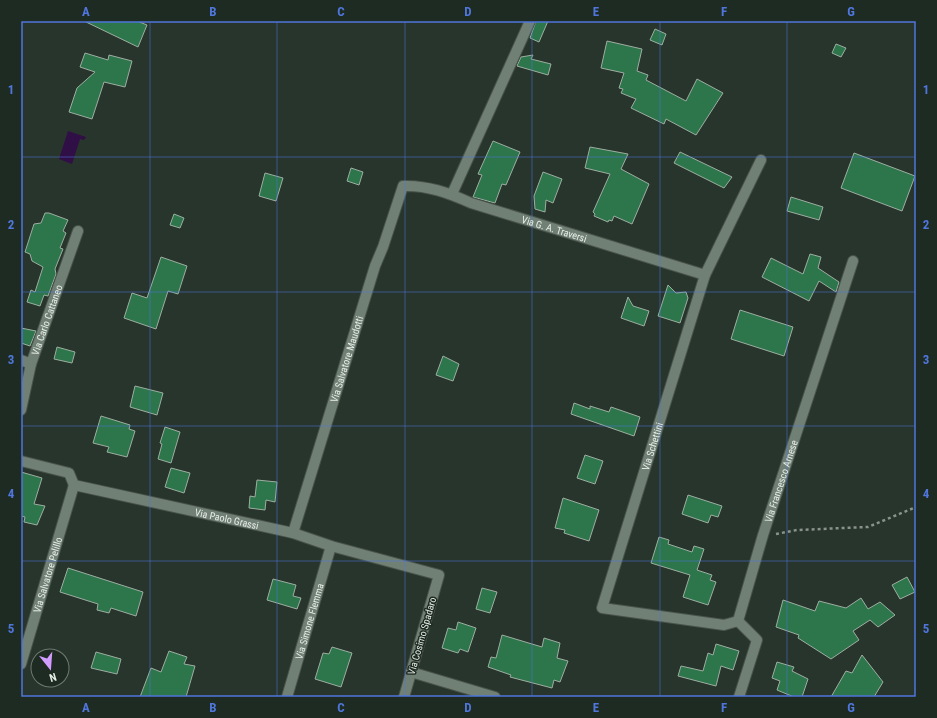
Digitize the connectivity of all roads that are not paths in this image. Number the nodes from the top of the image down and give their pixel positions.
1 (530, 21) edge
2 (761, 160) dead end
3 (403, 186) joint
4 (452, 194) junction
5 (78, 231) dead end
6 (853, 261) dead end
7 (705, 275) junction
8 (21, 360) edge
9 (31, 364) junction
10 (21, 410) edge
11 (21, 461) edge
12 (74, 485) junction
13 (293, 533) junction
14 (331, 546) junction
15 (439, 576) joint
16 (738, 621) junction
17 (21, 664) edge
18 (411, 672) junction
19 (287, 697) edge
20 (404, 697) edge
21 (495, 697) edge
22 (739, 697) edge

1 - 4 street
2 - 7 street, Via Schettini
3 - 4 street, Via G. A. Traversi
3 - 13 street, Via Salvatore Maudotti
4 - 7 street, Via G. A. Traversi
5 - 9 street, Via Carlo Cattaneo
6 - 16 street, Via Francesco Arnese
7 - 16 street, Via Schettini
8 - 9 street
9 - 10 street, Via Carlo Cattaneo
11 - 12 street
12 - 13 street, Via Paolo Grassi
12 - 17 street, Via Salvatore Pelillo
13 - 14 street, Via Paolo Grassi
14 - 15 street, Via Paolo Grassi
14 - 19 street, Via Simone Flemma
15 - 18 street, Via Cosimo Spadaro
16 - 22 street
18 - 20 street, Via Cosimo Spadaro
18 - 21 street

